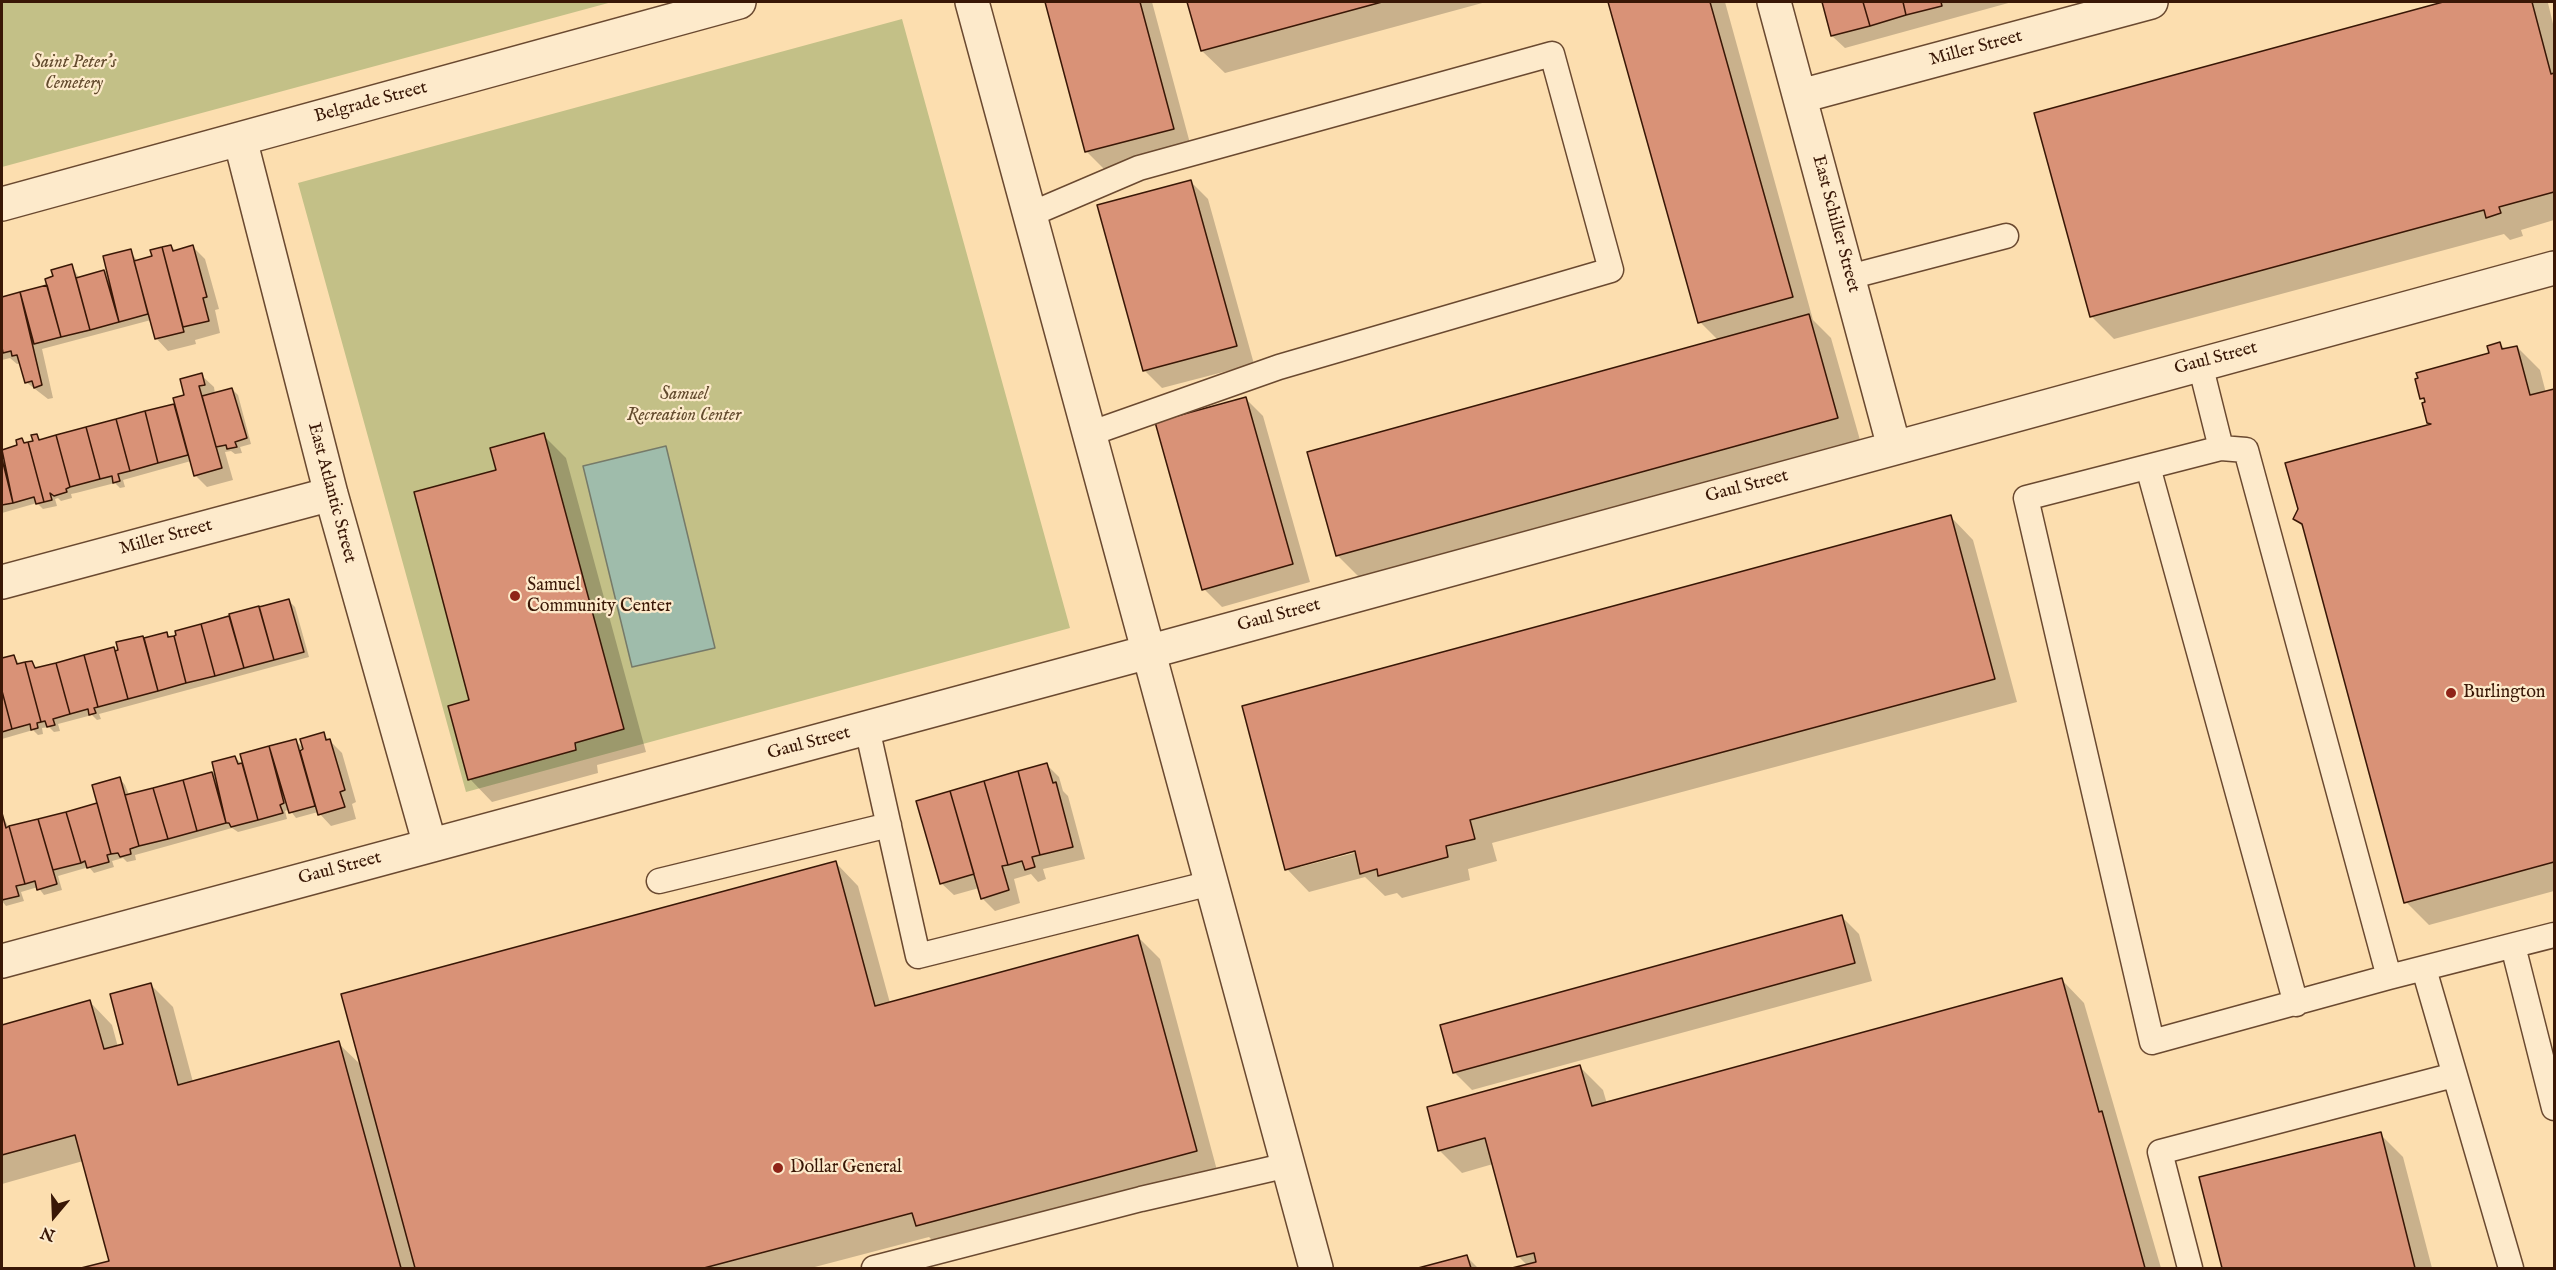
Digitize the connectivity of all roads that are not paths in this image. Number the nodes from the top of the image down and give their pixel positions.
1 (740, 2) edge
2 (972, 2) edge
3 (1774, 2) edge
4 (2151, 2) edge
5 (1800, 96) junction
6 (240, 139) junction
7 (2, 204) edge
8 (1029, 215) junction
9 (2006, 236) dead end
10 (2554, 268) edge
11 (1849, 277) junction
12 (2199, 364) junction
13 (1089, 434) junction
14 (1894, 447) junction
15 (2221, 448) junction
16 (2148, 467) junction
17 (331, 494) junction
18 (2, 582) edge
19 (1148, 652) junction
20 (867, 728) junction
21 (889, 825) junction
22 (430, 845) junction
23 (659, 881) dead end
24 (1211, 883) junction
25 (2554, 935) edge
26 (2513, 946) junction
27 (2, 961) edge
28 (2424, 969) junction
29 (2389, 977) junction
30 (2296, 1004) junction
31 (2454, 1075) junction
32 (2554, 1108) edge
33 (1288, 1165) junction
34 (874, 1269) edge
35 (1316, 1269) edge
36 (2190, 1269) edge
37 (2511, 1269) edge

1 - 6 street, Belgrade Street
2 - 8 street
3 - 5 street, East Schiller Street
4 - 5 street, Miller Street
5 - 11 street, East Schiller Street
6 - 7 street, Belgrade Street
6 - 17 street, East Atlantic Street
8 - 13 street
8 - 13 lane
9 - 11 lane
10 - 12 street, Gaul Street
11 - 14 street, East Schiller Street
12 - 14 street, Gaul Street
12 - 15 lane
13 - 19 street
14 - 19 street, Gaul Street
15 - 16 lane
15 - 29 lane
16 - 30 lane
16 - 30 lane
17 - 18 street, Miller Street
17 - 22 street, East Atlantic Street
19 - 20 street, Gaul Street
19 - 24 street
20 - 21 lane
20 - 22 street, Gaul Street
21 - 23 lane
21 - 24 lane
22 - 27 street, Gaul Street
24 - 33 street
25 - 26 lane
26 - 28 lane
26 - 32 lane
28 - 29 lane
28 - 31 lane
29 - 30 lane
31 - 36 lane
31 - 37 lane
33 - 34 lane
33 - 35 street

